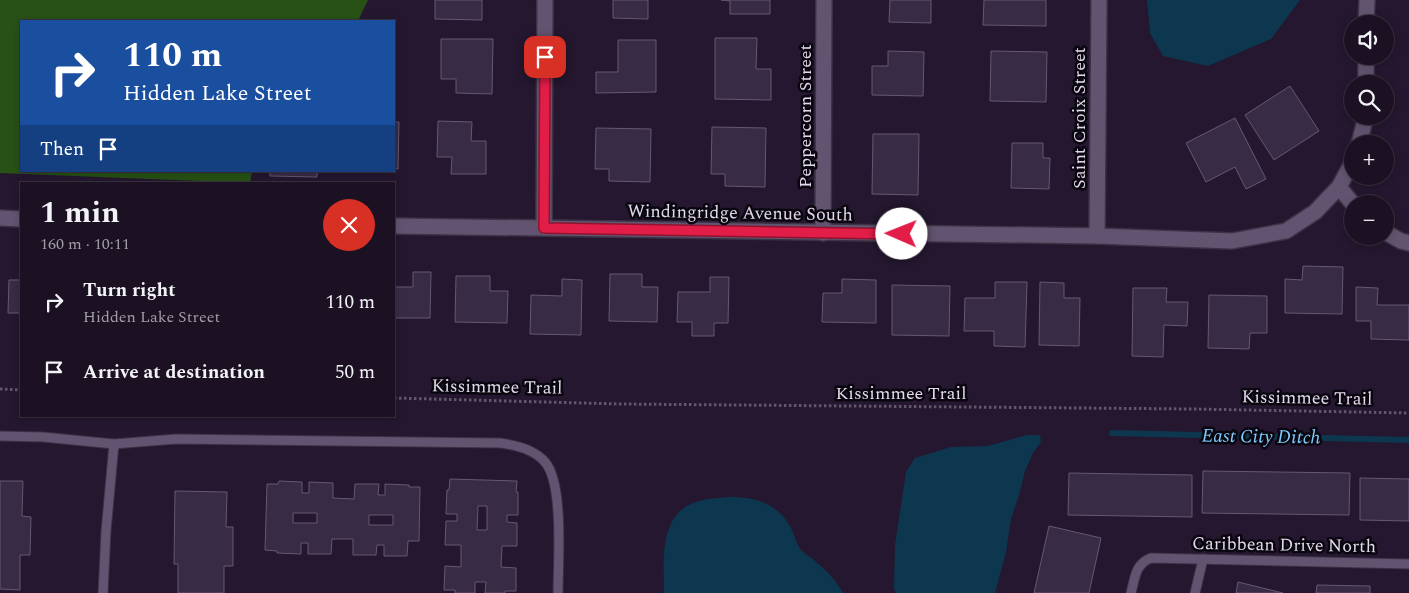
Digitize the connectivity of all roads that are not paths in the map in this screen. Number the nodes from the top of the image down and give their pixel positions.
1 (545, 0) edge
2 (824, 0) edge
3 (1098, 0) edge
4 (1367, 0) edge
5 (1366, 15) edge
6 (1344, 177) edge
7 (1338, 187) junction
8 (1345, 195) edge
9 (0, 218) edge
10 (20, 219) edge
11 (395, 226) edge
12 (544, 228) junction
13 (823, 233) junction
14 (1098, 236) junction
15 (1394, 237) edge
16 (1409, 243) edge
17 (0, 436) edge
18 (114, 444) junction
19 (1203, 559) junction
20 (1409, 564) edge
21 (103, 593) edge
22 (558, 593) edge
23 (1131, 593) edge
24 (1195, 593) edge

1 - 12 street
2 - 13 street, Peppercorn Street
3 - 14 street, Saint Croix Street
4 - 5 street
6 - 7 street, Windingridge Avenue South
7 - 8 street
7 - 14 street, Windingridge Avenue South
9 - 10 street
11 - 12 street, Windingridge Avenue South
12 - 13 street, Windingridge Avenue South
13 - 14 street, Windingridge Avenue South
15 - 16 street
17 - 18 lane
18 - 21 lane
18 - 22 lane
19 - 20 lane, Caribbean Drive North
19 - 23 lane, Caribbean Drive North
19 - 24 lane

